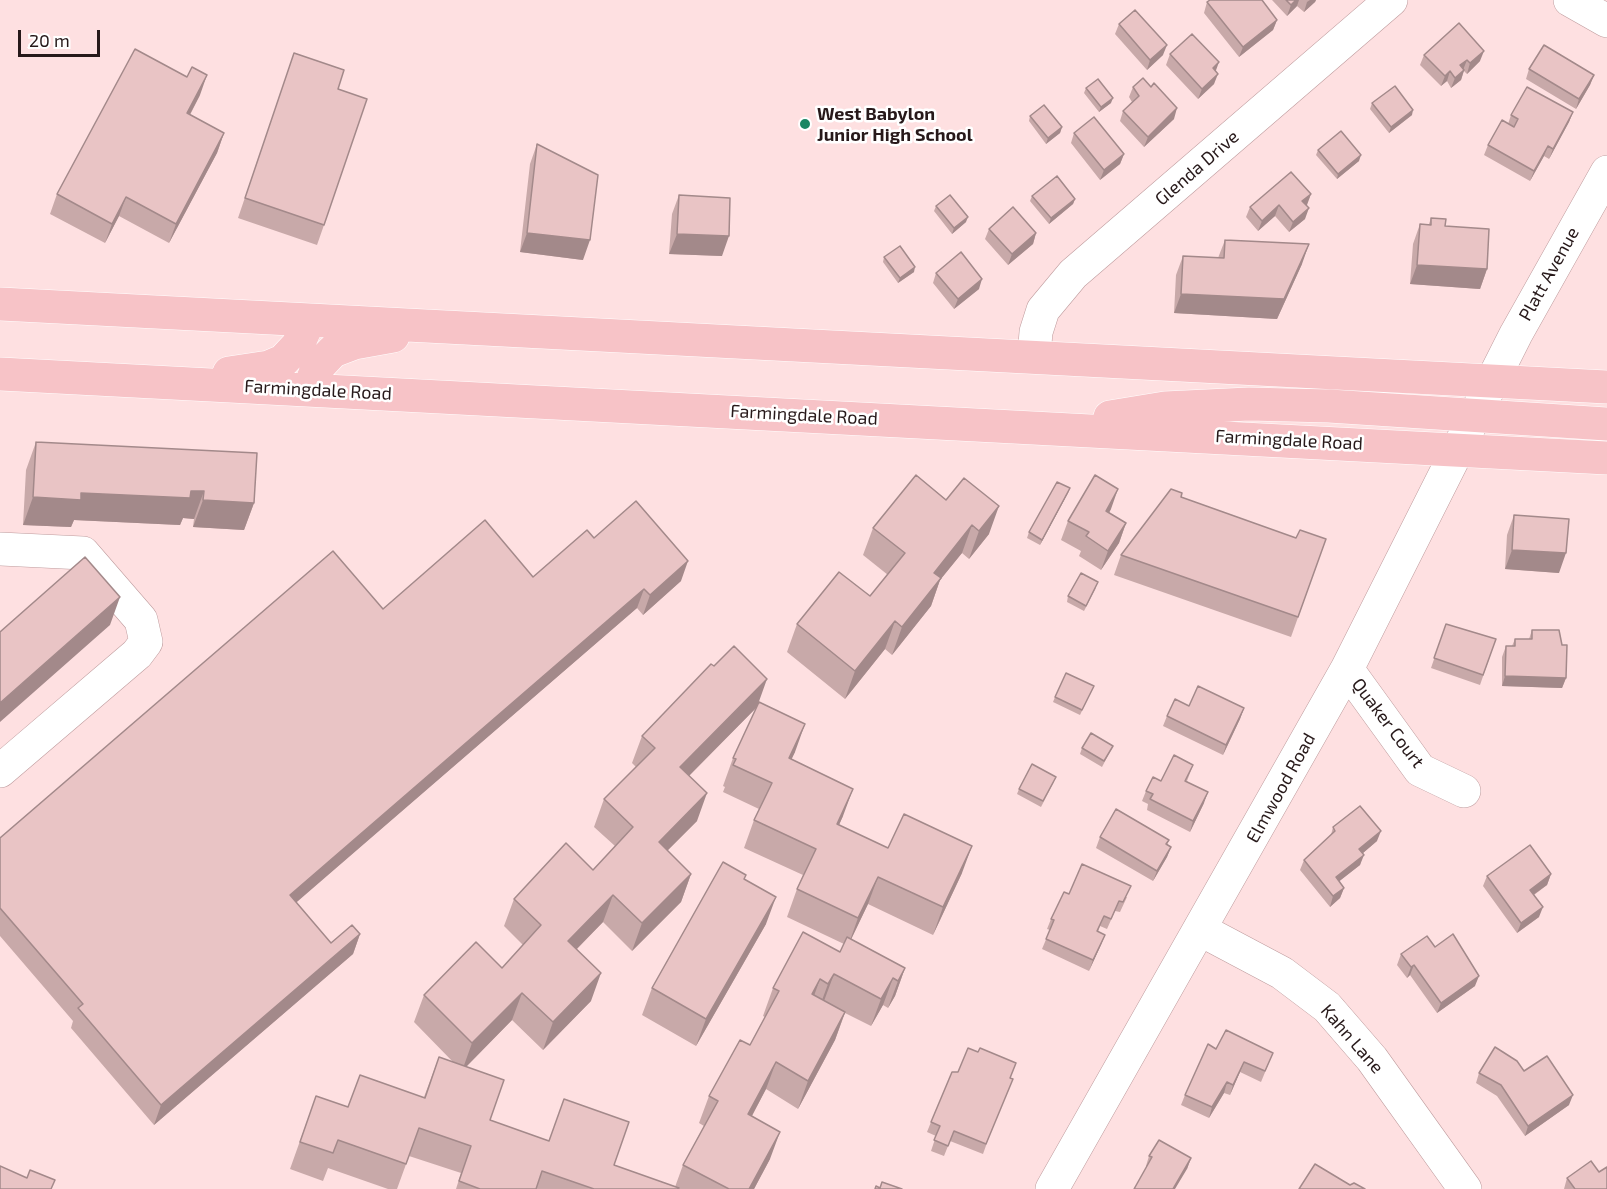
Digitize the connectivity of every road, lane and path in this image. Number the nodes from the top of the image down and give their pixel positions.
1 (1391, 0) edge
2 (1570, 0) edge
3 (1607, 21) edge
4 (1607, 172) edge
5 (0, 304) edge
6 (309, 320) junction
7 (445, 327) junction
8 (1034, 356) junction
9 (0, 374) edge
10 (1494, 379) junction
11 (171, 383) junction
12 (1607, 387) edge
13 (309, 389) junction
14 (1475, 416) junction
15 (1607, 424) edge
16 (1043, 427) junction
17 (1458, 449) junction
18 (1607, 458) edge
19 (0, 549) edge
20 (1347, 669) junction
21 (0, 771) edge
22 (1464, 790) dead end
23 (1201, 930) junction
24 (1052, 1189) edge
25 (1465, 1189) edge

1 - 8 street, Glenda Drive
2 - 3 street
4 - 10 street, Platt Avenue
5 - 6 main road
6 - 7 main road
6 - 11 main road
7 - 8 main road
7 - 13 main road
8 - 10 main road
9 - 11 main road, Farmingdale Road
10 - 12 main road
10 - 14 street, Elmwood Road
11 - 13 main road, Farmingdale Road
13 - 16 main road, Farmingdale Road
14 - 15 main road
14 - 16 main road
14 - 17 street, Elmwood Road
16 - 17 main road, Farmingdale Road
17 - 18 main road, Farmingdale Road
17 - 20 street, Elmwood Road
19 - 21 street
20 - 22 street, Quaker Court
20 - 23 street, Elmwood Road
23 - 24 street, Elmwood Road
23 - 25 street, Kahn Lane

